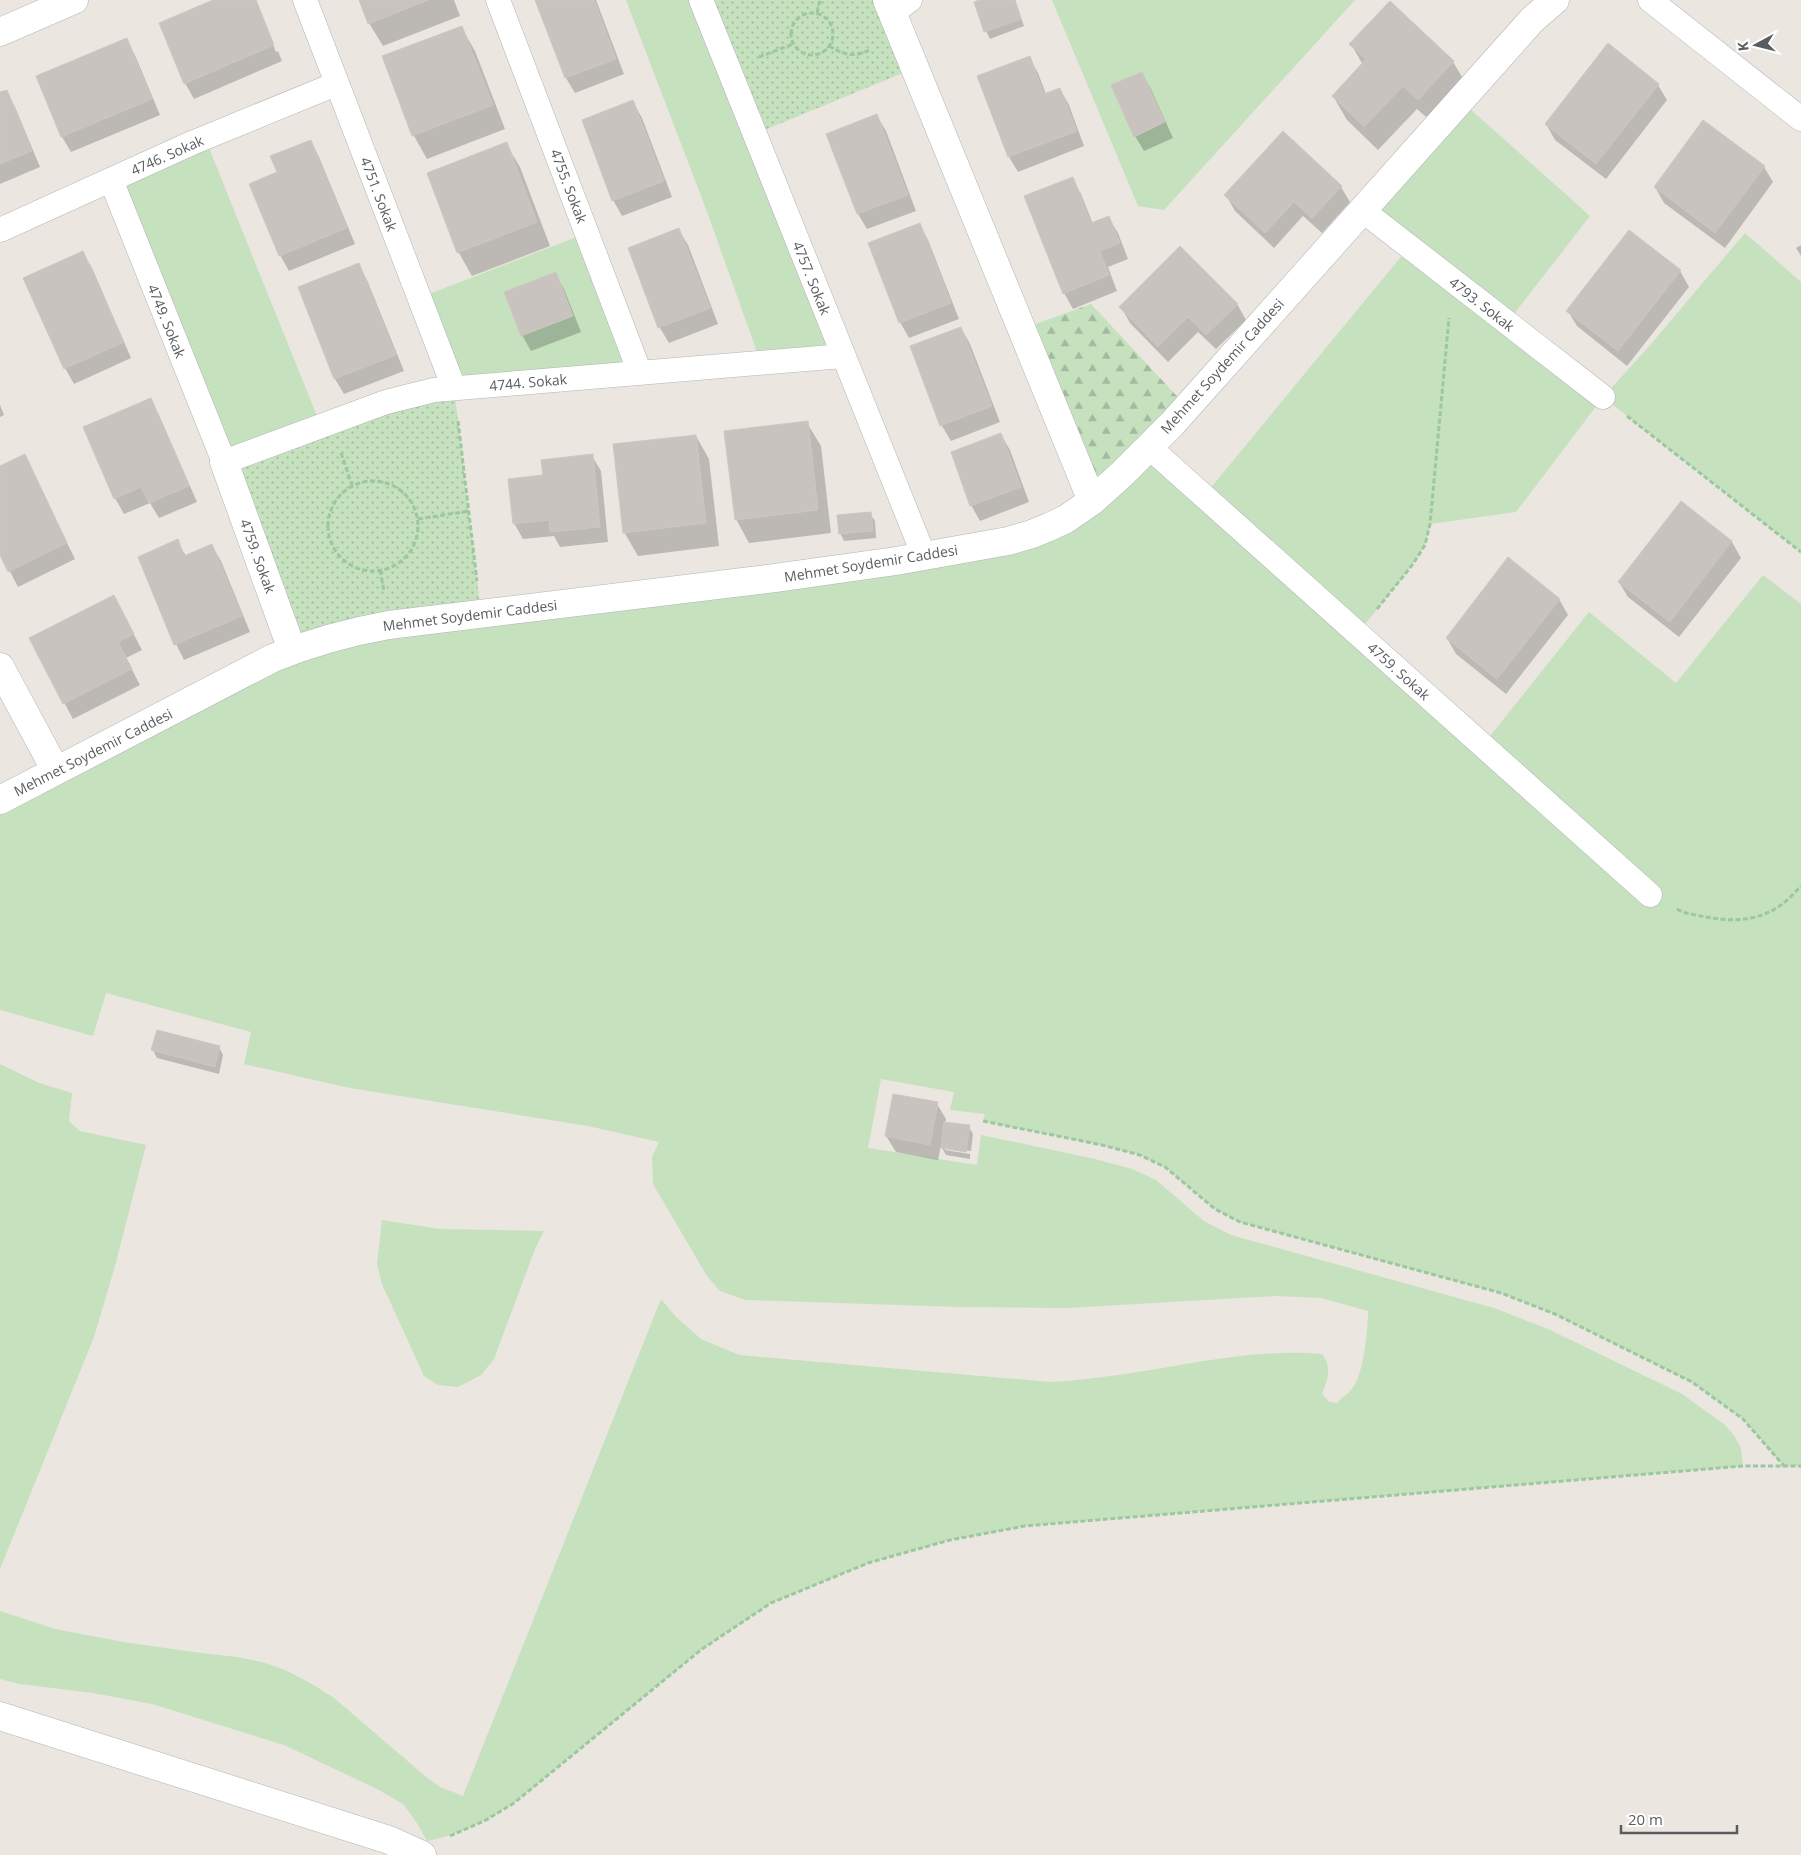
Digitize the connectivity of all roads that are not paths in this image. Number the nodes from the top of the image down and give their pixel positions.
1 (74, 0) edge
2 (305, 0) edge
3 (498, 0) edge
4 (701, 0) edge
5 (1555, 0) edge
6 (1650, 0) edge
7 (896, 4) edge
8 (0, 32) edge
9 (336, 84) junction
10 (1801, 119) edge
11 (112, 180) junction
12 (1362, 210) junction
13 (0, 230) edge
14 (843, 356) junction
15 (640, 373) junction
16 (454, 388) junction
17 (1603, 397) road end
18 (1148, 447) junction
19 (224, 462) junction
20 (1092, 501) junction
21 (924, 556) junction
22 (292, 650) junction
23 (0, 667) edge
24 (56, 771) junction
25 (0, 800) edge
26 (1650, 895) road end
27 (0, 1716) edge
28 (422, 1855) edge

1 - 8 street
2 - 9 lane, 4751. Sokak
3 - 15 lane, 4755. Sokak
4 - 14 lane, 4757. Sokak
5 - 12 street, Mehmet Soydemir Caddesi
6 - 10 lane
7 - 20 street
9 - 11 lane, 4746. Sokak
9 - 16 lane, 4751. Sokak
11 - 13 lane, 4746. Sokak
11 - 19 lane, 4749. Sokak
12 - 17 lane, 4793. Sokak
12 - 18 street, Mehmet Soydemir Caddesi
14 - 15 lane, 4744. Sokak
14 - 21 lane, 4757. Sokak
15 - 16 lane, 4744. Sokak
16 - 19 lane, 4744. Sokak
18 - 20 street, Mehmet Soydemir Caddesi
18 - 26 lane, 4759. Sokak
19 - 22 street, 4759. Sokak
20 - 21 street, Mehmet Soydemir Caddesi
21 - 22 street, Mehmet Soydemir Caddesi
22 - 24 street, Mehmet Soydemir Caddesi
23 - 24 street
24 - 25 street, Mehmet Soydemir Caddesi
27 - 28 street

